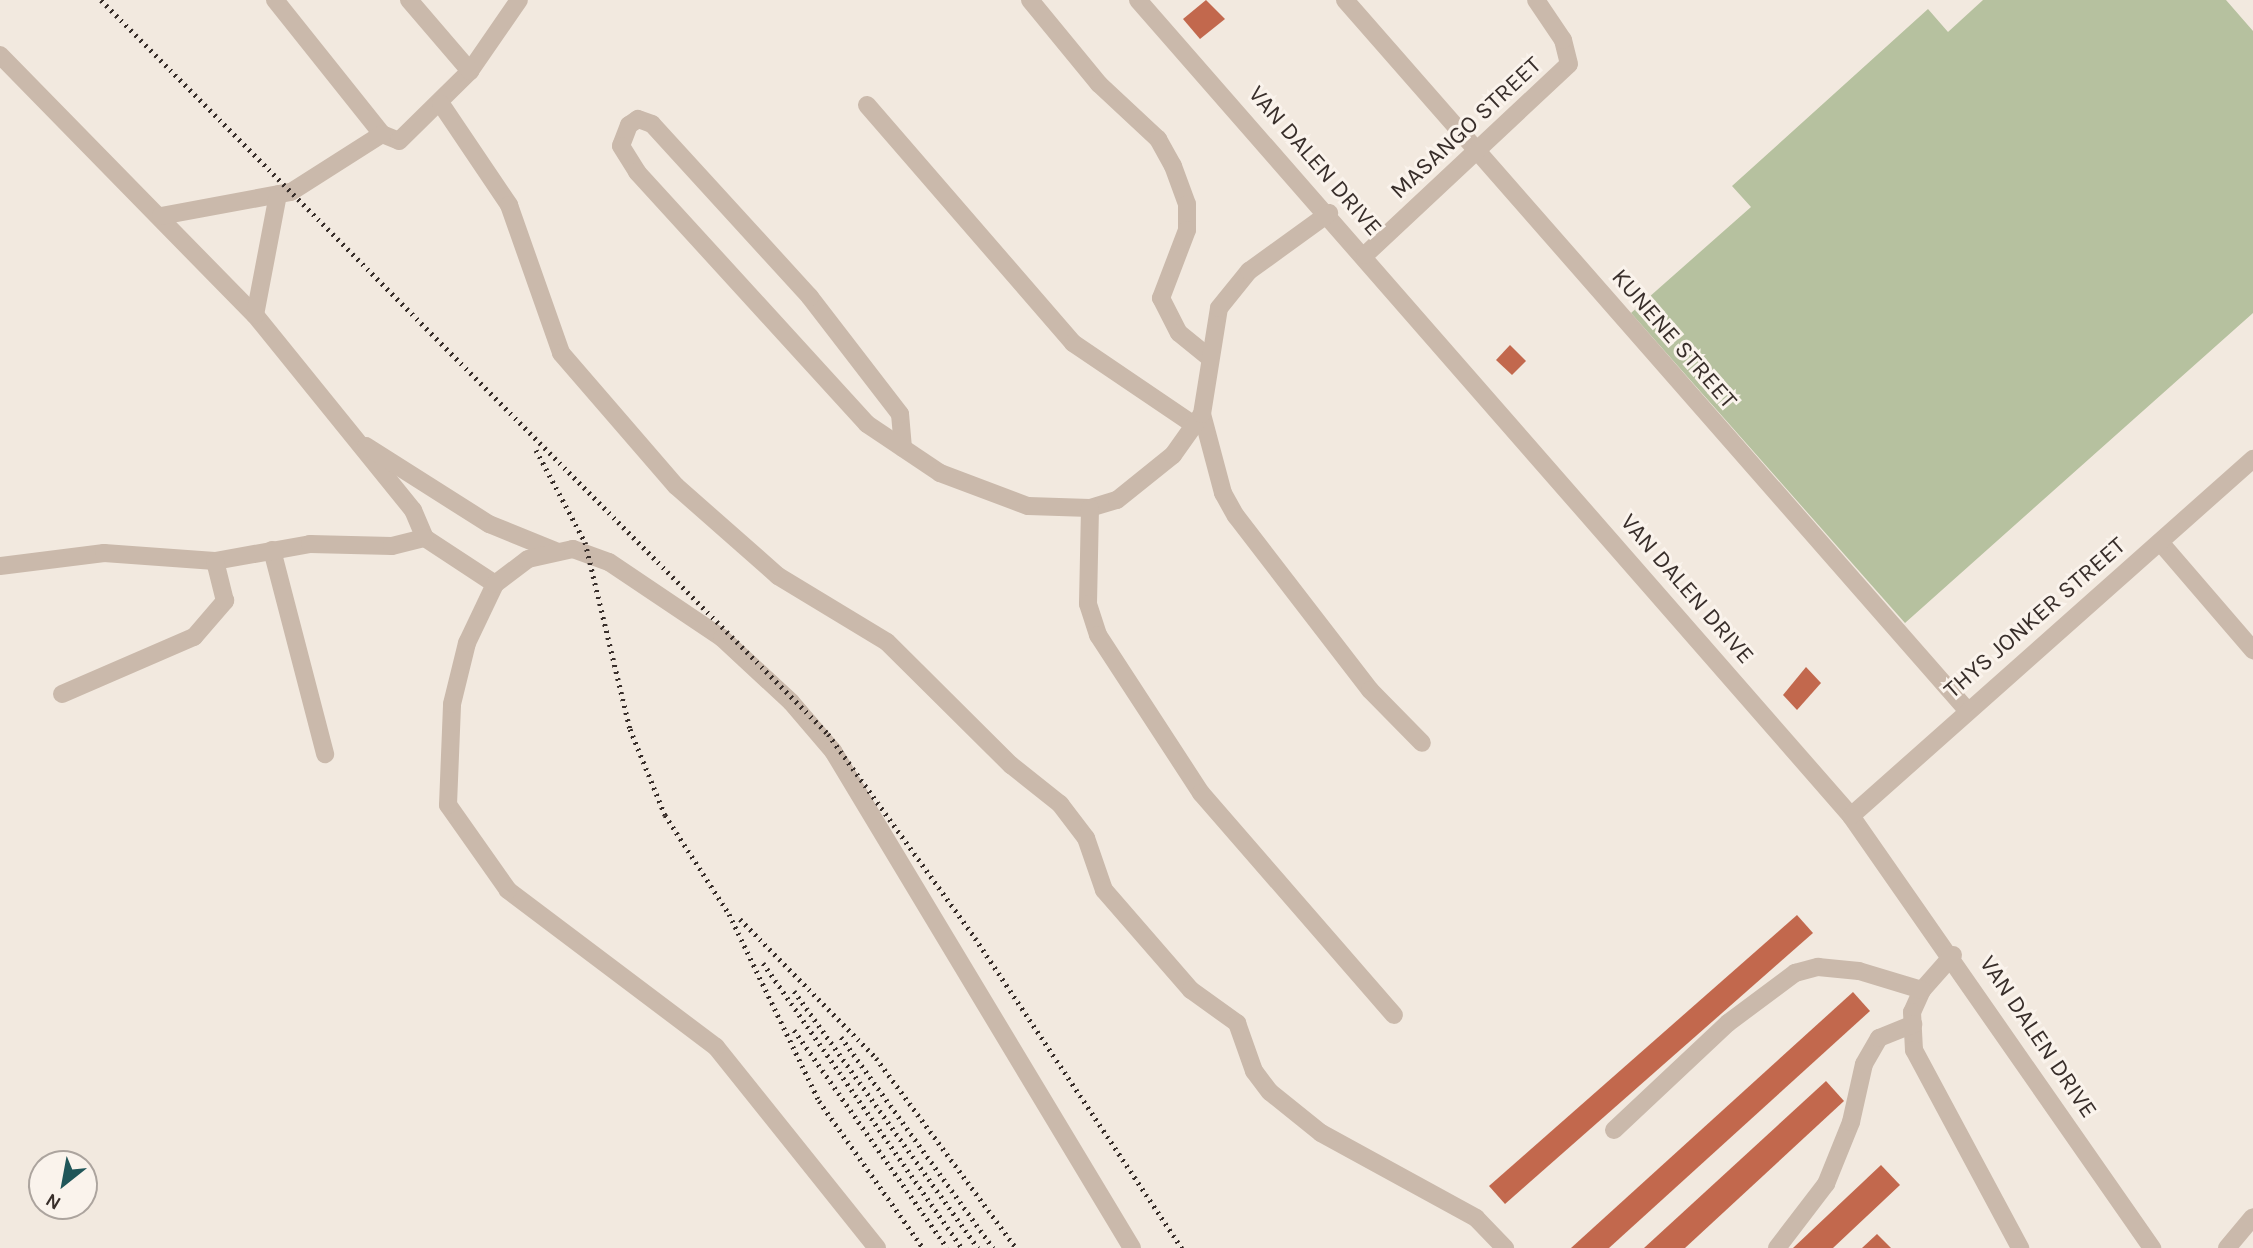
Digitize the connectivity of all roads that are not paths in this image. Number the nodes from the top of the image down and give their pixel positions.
1 (275, 0) edge
2 (409, 0) edge
3 (519, 0) edge
4 (1030, 0) edge
5 (1138, 0) edge
6 (1345, 0) edge
7 (1536, 0) edge
8 (0, 55) edge
9 (470, 71) junction
10 (441, 104) junction
11 (867, 105) dead end
12 (382, 134) junction
13 (1476, 151) junction
14 (278, 194) junction
15 (1328, 213) junction
16 (162, 216) junction
17 (1365, 255) junction
18 (255, 315) junction
19 (1210, 358) junction
20 (1198, 419) junction
21 (356, 440) junction
22 (903, 448) junction
23 (2253, 460) edge
24 (1090, 508) junction
25 (425, 538) junction
26 (2160, 542) junction
27 (272, 550) junction
28 (558, 552) junction
29 (215, 561) junction
30 (0, 566) edge
31 (495, 584) junction
32 (2253, 650) edge
33 (62, 694) dead end
34 (1967, 710) junction
35 (1422, 743) dead end
36 (325, 754) dead end
37 (1851, 816) junction
38 (1954, 955) junction
39 (1922, 990) junction
40 (1394, 1015) dead end
41 (1913, 1024) junction
42 (1614, 1130) dead end
43 (2253, 1217) edge
44 (877, 1248) edge
45 (1132, 1248) edge
46 (1505, 1248) edge
47 (1777, 1248) edge
48 (2020, 1248) edge
49 (2152, 1248) edge
50 (2227, 1248) edge

1 - 12 street
2 - 9 street
3 - 9 street
4 - 19 street
5 - 15 street, VAN DALEN DRIVE
6 - 13 street, KUNENE STREET
7 - 13 street, MASANGO STREET
8 - 16 street
9 - 10 street
10 - 12 street
10 - 46 street
11 - 20 street
12 - 14 street
13 - 17 street, MASANGO STREET
13 - 34 street, KUNENE STREET
14 - 16 street
14 - 18 street
15 - 17 street, VAN DALEN DRIVE
15 - 19 street
16 - 18 street
17 - 37 street, VAN DALEN DRIVE
18 - 21 street
19 - 20 street
20 - 24 street
20 - 35 street
21 - 25 street
21 - 28 street
22 - 22 street
22 - 24 street
23 - 26 street, THYS JONKER STREET
24 - 40 street
25 - 27 street
25 - 31 street
26 - 32 street
26 - 34 street, THYS JONKER STREET
27 - 29 street
27 - 36 street
28 - 31 street
28 - 45 street
29 - 30 street
29 - 33 street
31 - 44 street
34 - 37 street, THYS JONKER STREET
37 - 38 street, VAN DALEN DRIVE
38 - 39 street
38 - 49 street, VAN DALEN DRIVE
39 - 41 street
39 - 42 street
41 - 47 street
41 - 48 street
43 - 50 street

